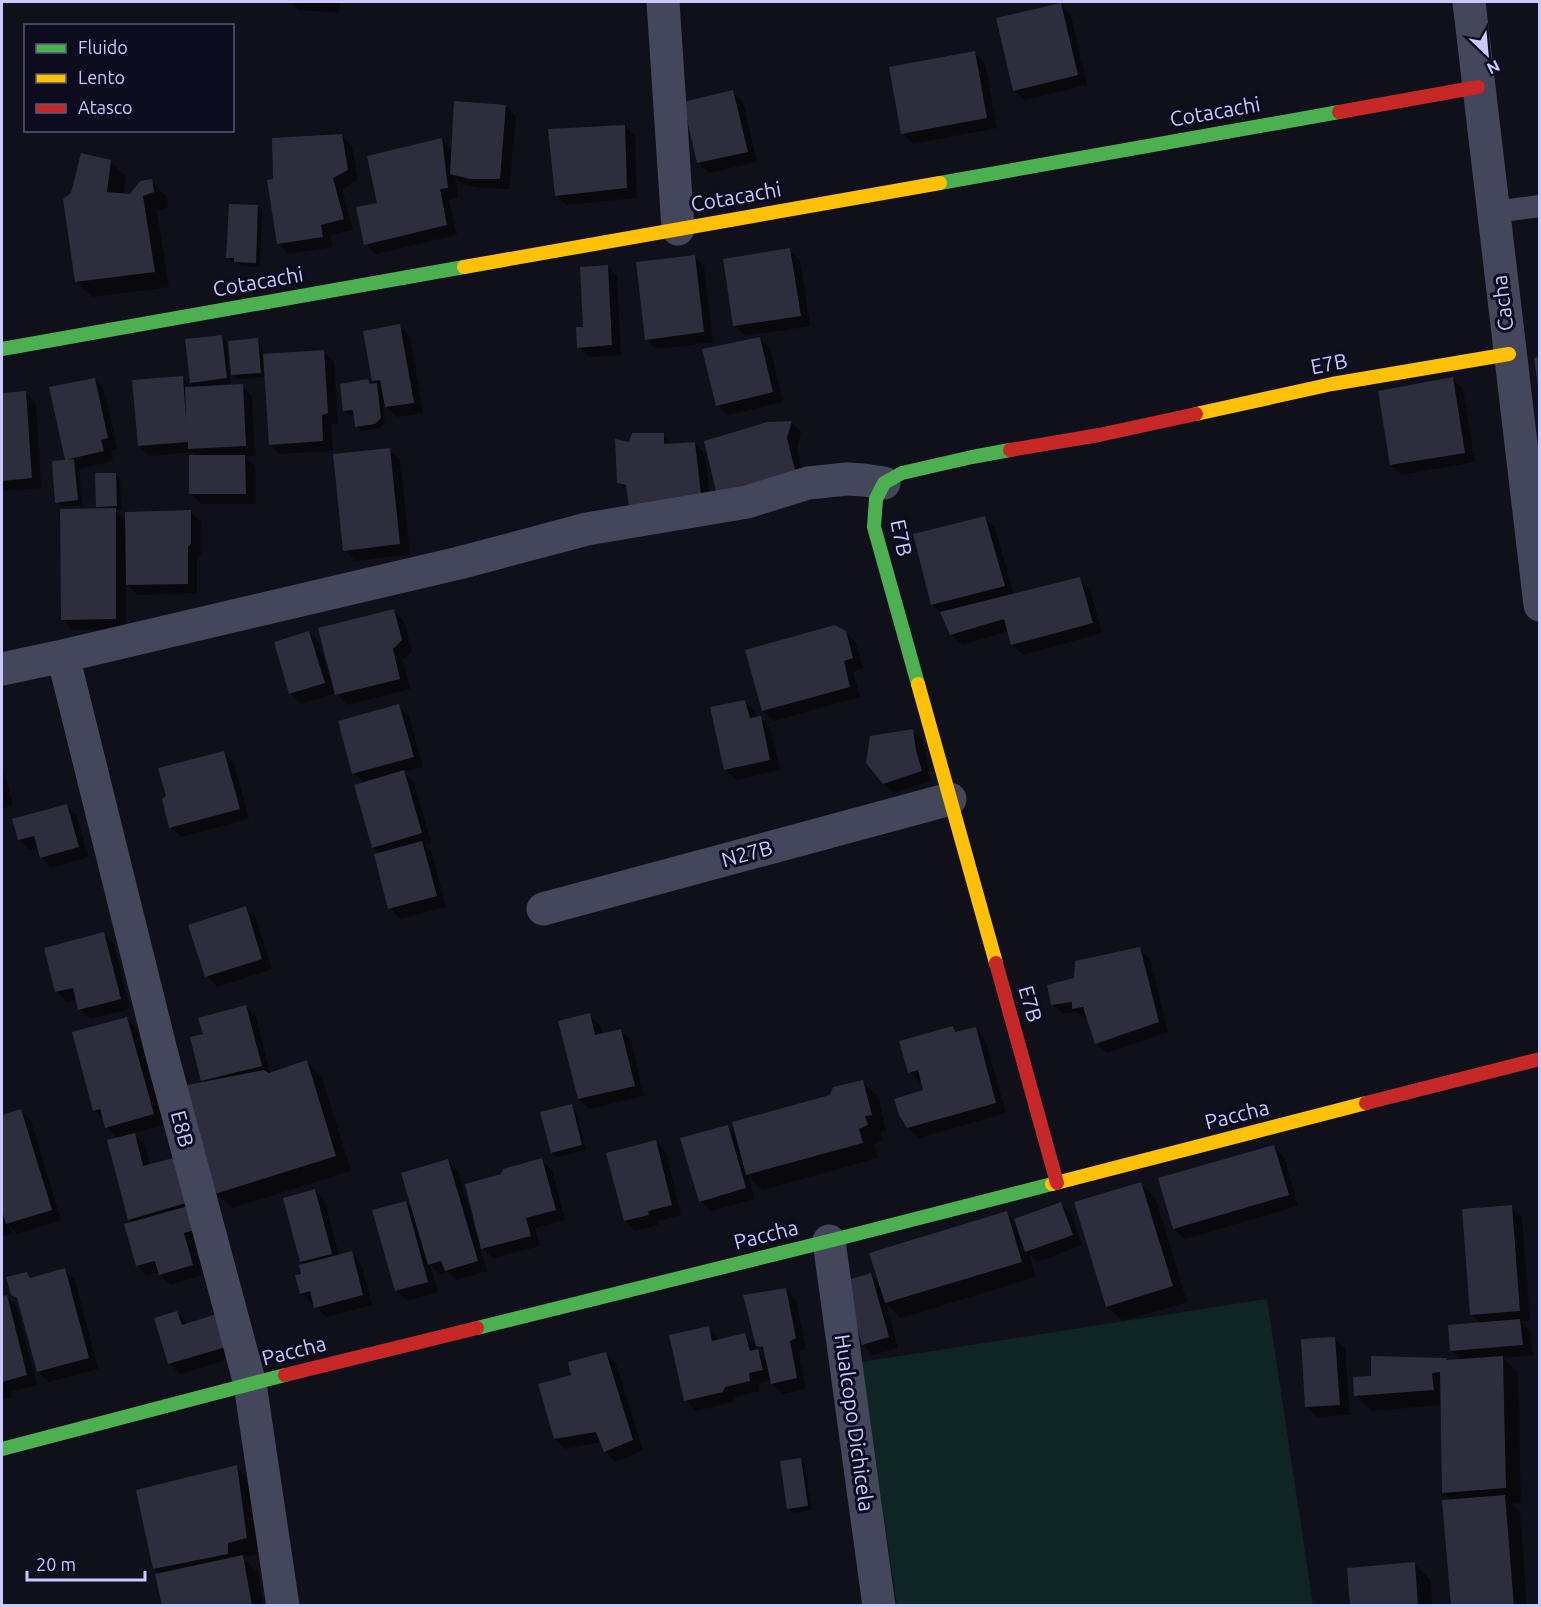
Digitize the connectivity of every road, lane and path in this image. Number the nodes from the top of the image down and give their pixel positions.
1 (663, 2) edge
2 (1469, 2) edge
3 (1478, 87) junction
4 (1539, 206) edge
5 (1493, 212) junction
6 (678, 229) junction
7 (2, 349) edge
8 (1509, 354) junction
9 (884, 483) junction
10 (1539, 605) edge
11 (63, 656) junction
12 (2, 669) edge
13 (950, 799) junction
14 (543, 909) dead end
15 (1539, 1059) edge
16 (1058, 1183) junction
17 (829, 1241) junction
18 (250, 1384) junction
19 (2, 1449) edge
20 (283, 1605) edge
21 (879, 1605) edge

1 - 6 street
2 - 3 street, Cacha
3 - 5 street, Cacha
3 - 6 street, Cotacachi
4 - 5 lane
5 - 8 street, Cacha
6 - 7 street, Cotacachi
8 - 9 street, E7B
8 - 10 street, Cacha
9 - 11 street
9 - 13 street, E7B
11 - 12 street
11 - 18 street, E8B
13 - 14 street, N27B
13 - 16 street, E7B
15 - 16 street, Paccha
16 - 17 street, Paccha
17 - 18 street, Paccha
17 - 21 street, Hualcopo Dichicela
18 - 19 street, Paccha
18 - 20 street, E8B

